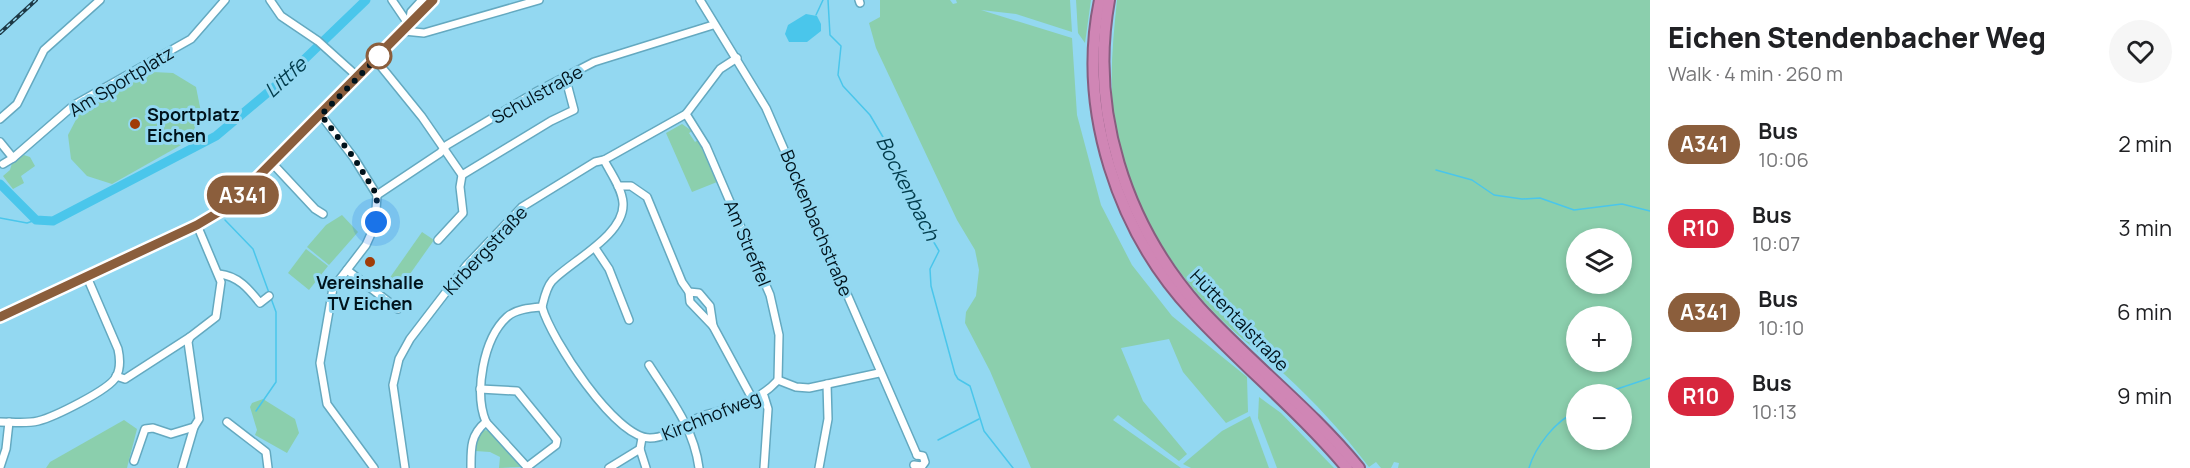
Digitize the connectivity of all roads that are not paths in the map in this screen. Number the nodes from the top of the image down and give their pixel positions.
1 (100, 0) edge
2 (225, 0) edge
3 (270, 0) edge
4 (392, 0) edge
5 (422, 0) edge
6 (433, 0) edge
7 (539, 0) edge
8 (700, 0) edge
9 (1100, 0) edge
10 (1109, 0) edge
11 (524, 2) edge
12 (713, 25) junction
13 (406, 28) junction
14 (736, 58) junction
15 (375, 59) junction
16 (566, 76) junction
17 (358, 77) junction
18 (686, 114) junction
19 (321, 115) junction
20 (0, 119) edge
21 (0, 142) edge
22 (444, 150) junction
23 (13, 159) junction
24 (604, 160) junction
25 (3, 164) dead end
26 (273, 164) junction
27 (462, 175) junction
28 (618, 186) junction
29 (377, 195) junction
30 (323, 214) dead end
31 (197, 225) junction
32 (438, 240) dead end
33 (595, 248) junction
34 (347, 270) junction
35 (219, 274) junction
36 (87, 277) junction
37 (689, 292) junction
38 (269, 297) dead end
39 (542, 307) junction
40 (398, 309) dead end
41 (0, 317) edge
42 (630, 320) dead end
43 (714, 326) junction
44 (190, 337) junction
45 (650, 365) dead end
46 (879, 373) junction
47 (116, 376) junction
48 (778, 380) junction
49 (827, 384) junction
50 (480, 389) junction
51 (764, 396) junction
52 (753, 400) junction
53 (0, 422) edge
54 (9, 422) junction
55 (227, 422) dead end
56 (486, 422) junction
57 (686, 424) junction
58 (194, 428) junction
59 (642, 438) junction
60 (640, 449) junction
61 (917, 455) junction
62 (134, 461) dead end
63 (927, 466) edge
64 (0, 467) edge
65 (528, 467) edge
66 (913, 467) edge
67 (182, 468) edge
68 (268, 468) edge
69 (374, 468) edge
70 (405, 468) edge
71 (471, 468) edge
72 (609, 468) edge
73 (646, 468) edge
74 (699, 468) edge
75 (764, 468) edge
76 (819, 468) edge
77 (1347, 468) edge
78 (1359, 468) edge

1 - 20 street
2 - 23 street, Am Sportplatz
3 - 17 street
4 - 13 street
5 - 13 street
6 - 13 main road
7 - 11 street
8 - 12 street, Bockenbachstraße
9 - 77 highway, Hüttentalstraße
10 - 78 highway, Hüttentalstraße
11 - 13 street
12 - 14 street, Bockenbachstraße
12 - 16 street, Schulstraße
13 - 15 main road
14 - 18 street, Kirbergstraße
14 - 46 street, Bockenbachstraße
15 - 17 main road
15 - 22 street
16 - 22 street, Schulstraße
16 - 27 street
17 - 19 main road
18 - 24 street, Kirbergstraße
18 - 48 street, Am Streffel
19 - 26 main road
19 - 29 street
21 - 23 street
22 - 27 street
22 - 29 street, Schulstraße
23 - 25 street, Am Sportplatz
24 - 28 street
24 - 70 street, Kirbergstraße
26 - 30 street
26 - 31 main road
27 - 32 street
28 - 33 street
28 - 37 street
29 - 34 street
31 - 35 street
31 - 36 main road
33 - 39 street
33 - 42 street
34 - 40 street
34 - 69 street
35 - 38 street
35 - 44 street
36 - 41 main road
36 - 47 street
37 - 43 street
37 - 43 street
39 - 50 street
39 - 59 street
43 - 52 street
44 - 47 street
44 - 58 street
45 - 57 street
46 - 49 street, Kirchhofweg
46 - 61 street, Bockenbachstraße
47 - 54 street
48 - 49 street, Kirchhofweg
48 - 51 street, Kirchhofweg
49 - 76 street
50 - 56 street
50 - 65 street
51 - 52 street, Kirchhofweg
51 - 75 street
52 - 57 street, Kirchhofweg
53 - 54 street
54 - 64 street
55 - 68 street
56 - 65 street
56 - 71 street
57 - 59 street, Kirchhofweg
57 - 74 street
58 - 62 street
58 - 67 street
59 - 60 street
60 - 72 street, Kirchhofweg
60 - 73 street
61 - 63 street, Bockenbachstraße
61 - 66 street
63 - 66 street

